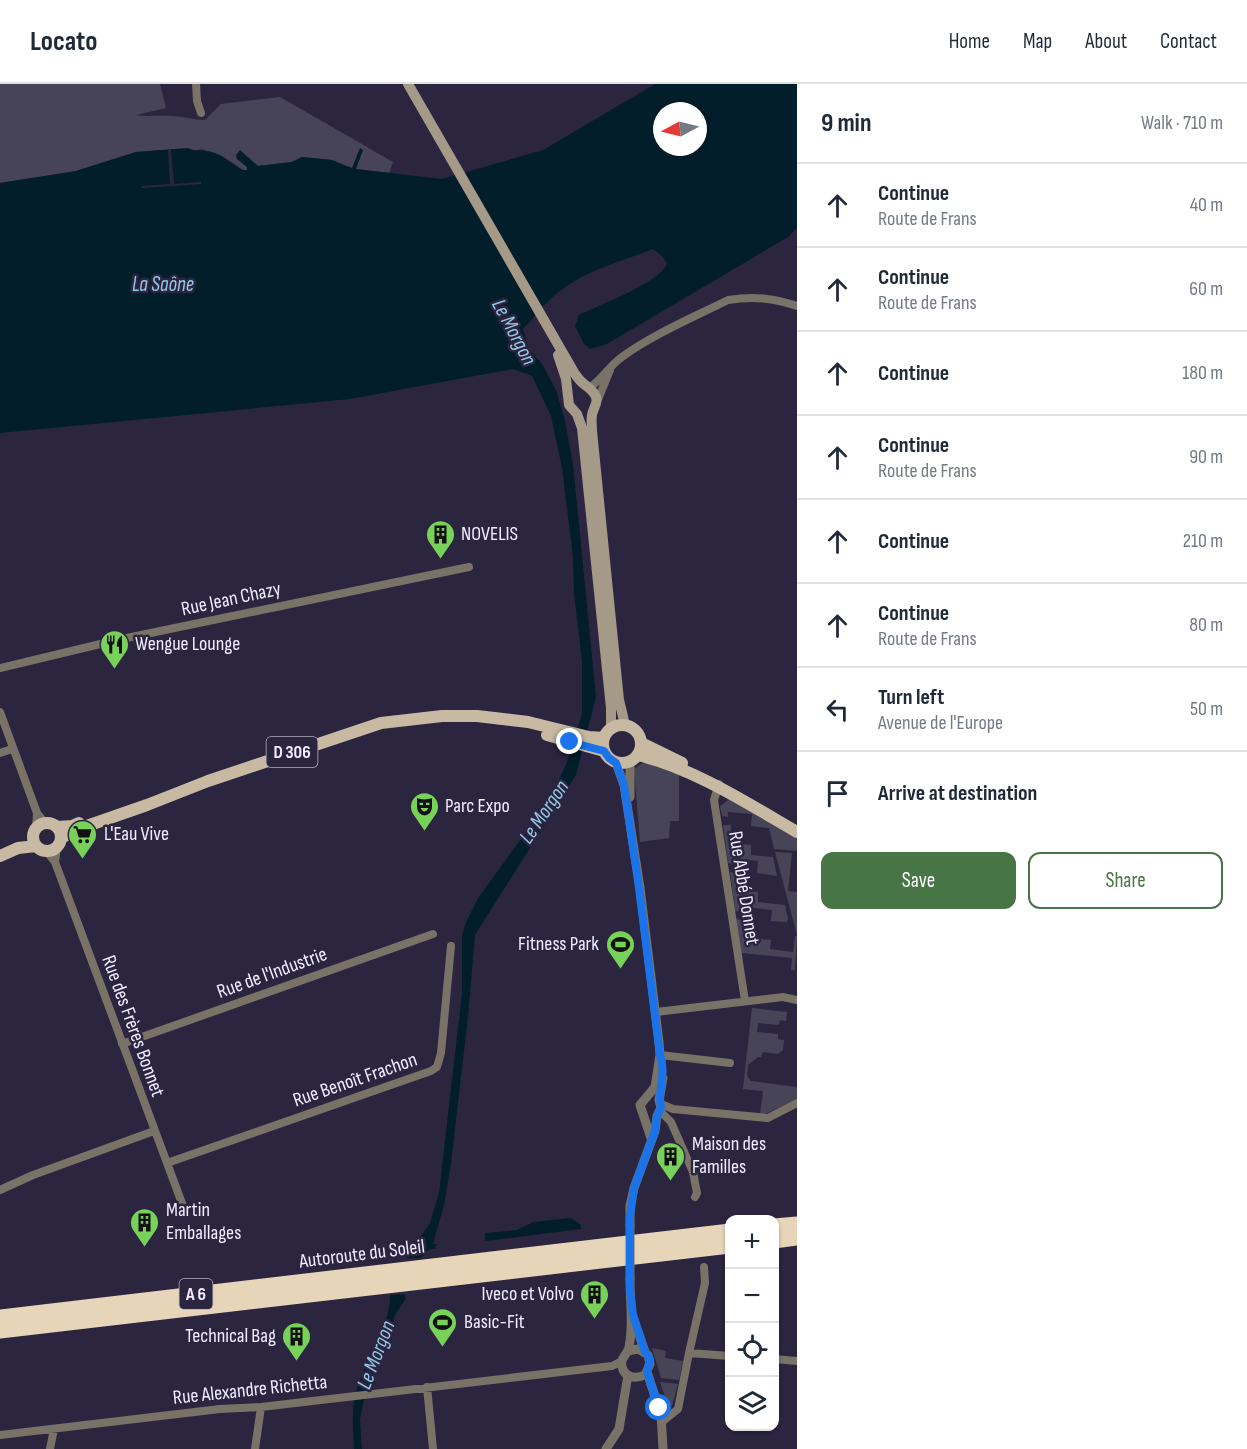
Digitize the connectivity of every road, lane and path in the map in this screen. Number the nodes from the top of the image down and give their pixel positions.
1 (196, 84) edge
2 (408, 84) edge
3 (201, 112) dead end
4 (797, 306) edge
5 (548, 328) junction
6 (611, 366) junction
7 (587, 388) junction
8 (569, 396) junction
9 (594, 407) junction
10 (577, 414) junction
11 (469, 567) dead end
12 (0, 668) edge
13 (0, 712) edge
14 (625, 725) junction
15 (607, 733) junction
16 (589, 742) junction
17 (12, 749) junction
18 (604, 751) junction
19 (0, 753) edge
20 (636, 753) junction
21 (616, 763) junction
22 (719, 784) junction
23 (797, 825) edge
24 (797, 832) edge
25 (48, 840) junction
26 (632, 844) junction
27 (0, 849) edge
28 (0, 856) edge
29 (433, 934) dead end
30 (451, 946) dead end
31 (797, 1000) edge
32 (745, 1001) junction
33 (656, 1012) junction
34 (122, 1044) junction
35 (660, 1055) junction
36 (730, 1063) dead end
37 (648, 1097) junction
38 (797, 1103) edge
39 (659, 1108) junction
40 (645, 1116) junction
41 (154, 1131) junction
42 (651, 1138) junction
43 (167, 1163) junction
44 (0, 1190) edge
45 (695, 1197) dead end
46 (186, 1214) dead end
47 (797, 1224) edge
48 (779, 1226) edge
49 (725, 1231) edge
50 (797, 1238) edge
51 (779, 1240) edge
52 (725, 1246) edge
53 (704, 1267) dead end
54 (389, 1278) junction
55 (633, 1315) junction
56 (0, 1317) edge
57 (0, 1331) edge
58 (628, 1351) junction
59 (645, 1352) junction
60 (689, 1353) junction
61 (725, 1356) edge
62 (779, 1359) edge
63 (797, 1361) edge
64 (624, 1368) junction
65 (647, 1372) junction
66 (427, 1387) junction
67 (261, 1407) junction
68 (666, 1418) junction
69 (54, 1429) junction
70 (0, 1435) edge
71 (50, 1449) edge
72 (255, 1449) edge
73 (433, 1449) edge
74 (606, 1449) edge
75 (663, 1449) edge

1 - 3 street
2 - 5 main road
4 - 6 street
5 - 7 main road
5 - 8 main road
6 - 7 street
6 - 9 street
7 - 8 main road
7 - 9 main road
8 - 10 main road
9 - 10 main road
9 - 14 main road
10 - 15 main road
11 - 12 street, Rue Jean Chazy
13 - 17 street, Rue des Frères Bonnet
14 - 15 main road
14 - 20 main road
15 - 16 main road, D 306
15 - 18 main road
16 - 18 main road, D 306
16 - 25 main road, D 306
17 - 19 street
17 - 25 street, Rue des Frères Bonnet
18 - 21 main road
20 - 21 main road
20 - 22 main road
20 - 26 street
21 - 26 street
22 - 23 main road
22 - 24 main road
22 - 32 street, Rue Abbé Donnet
25 - 27 main road, D 306
25 - 28 main road, D 306
25 - 34 street, Rue des Frères Bonnet
26 - 33 street
29 - 34 street, Rue de l'Industrie
30 - 43 street, Rue Benoît Frachon
31 - 32 street
32 - 33 street
33 - 35 street
34 - 41 street, Rue des Frères Bonnet
35 - 36 street
35 - 37 street
35 - 39 street
37 - 39 street
37 - 40 street
38 - 39 street
39 - 40 street
39 - 42 street
39 - 45 street
40 - 42 street
41 - 43 street, Rue des Frères Bonnet
41 - 44 street
42 - 55 street, bridge
43 - 46 street, Rue des Frères Bonnet
47 - 48 highway
49 - 54 highway, Autoroute du Soleil / A 6
50 - 51 highway
52 - 54 highway, Autoroute du Soleil / A 6
53 - 60 street
54 - 56 highway, Autoroute du Soleil / A 6
54 - 57 highway, Autoroute du Soleil / A 6
55 - 58 street
55 - 59 street
58 - 59 street
58 - 64 street
59 - 65 street
60 - 61 street
60 - 68 street
62 - 63 street
64 - 65 street
64 - 66 street, Rue Alexandre Richetta
64 - 74 street
65 - 68 street
66 - 67 street, Rue Alexandre Richetta
66 - 73 street
67 - 69 street, Rue Alexandre Richetta
67 - 72 street
68 - 75 street
69 - 70 street, Rue Alexandre Richetta
69 - 71 street

